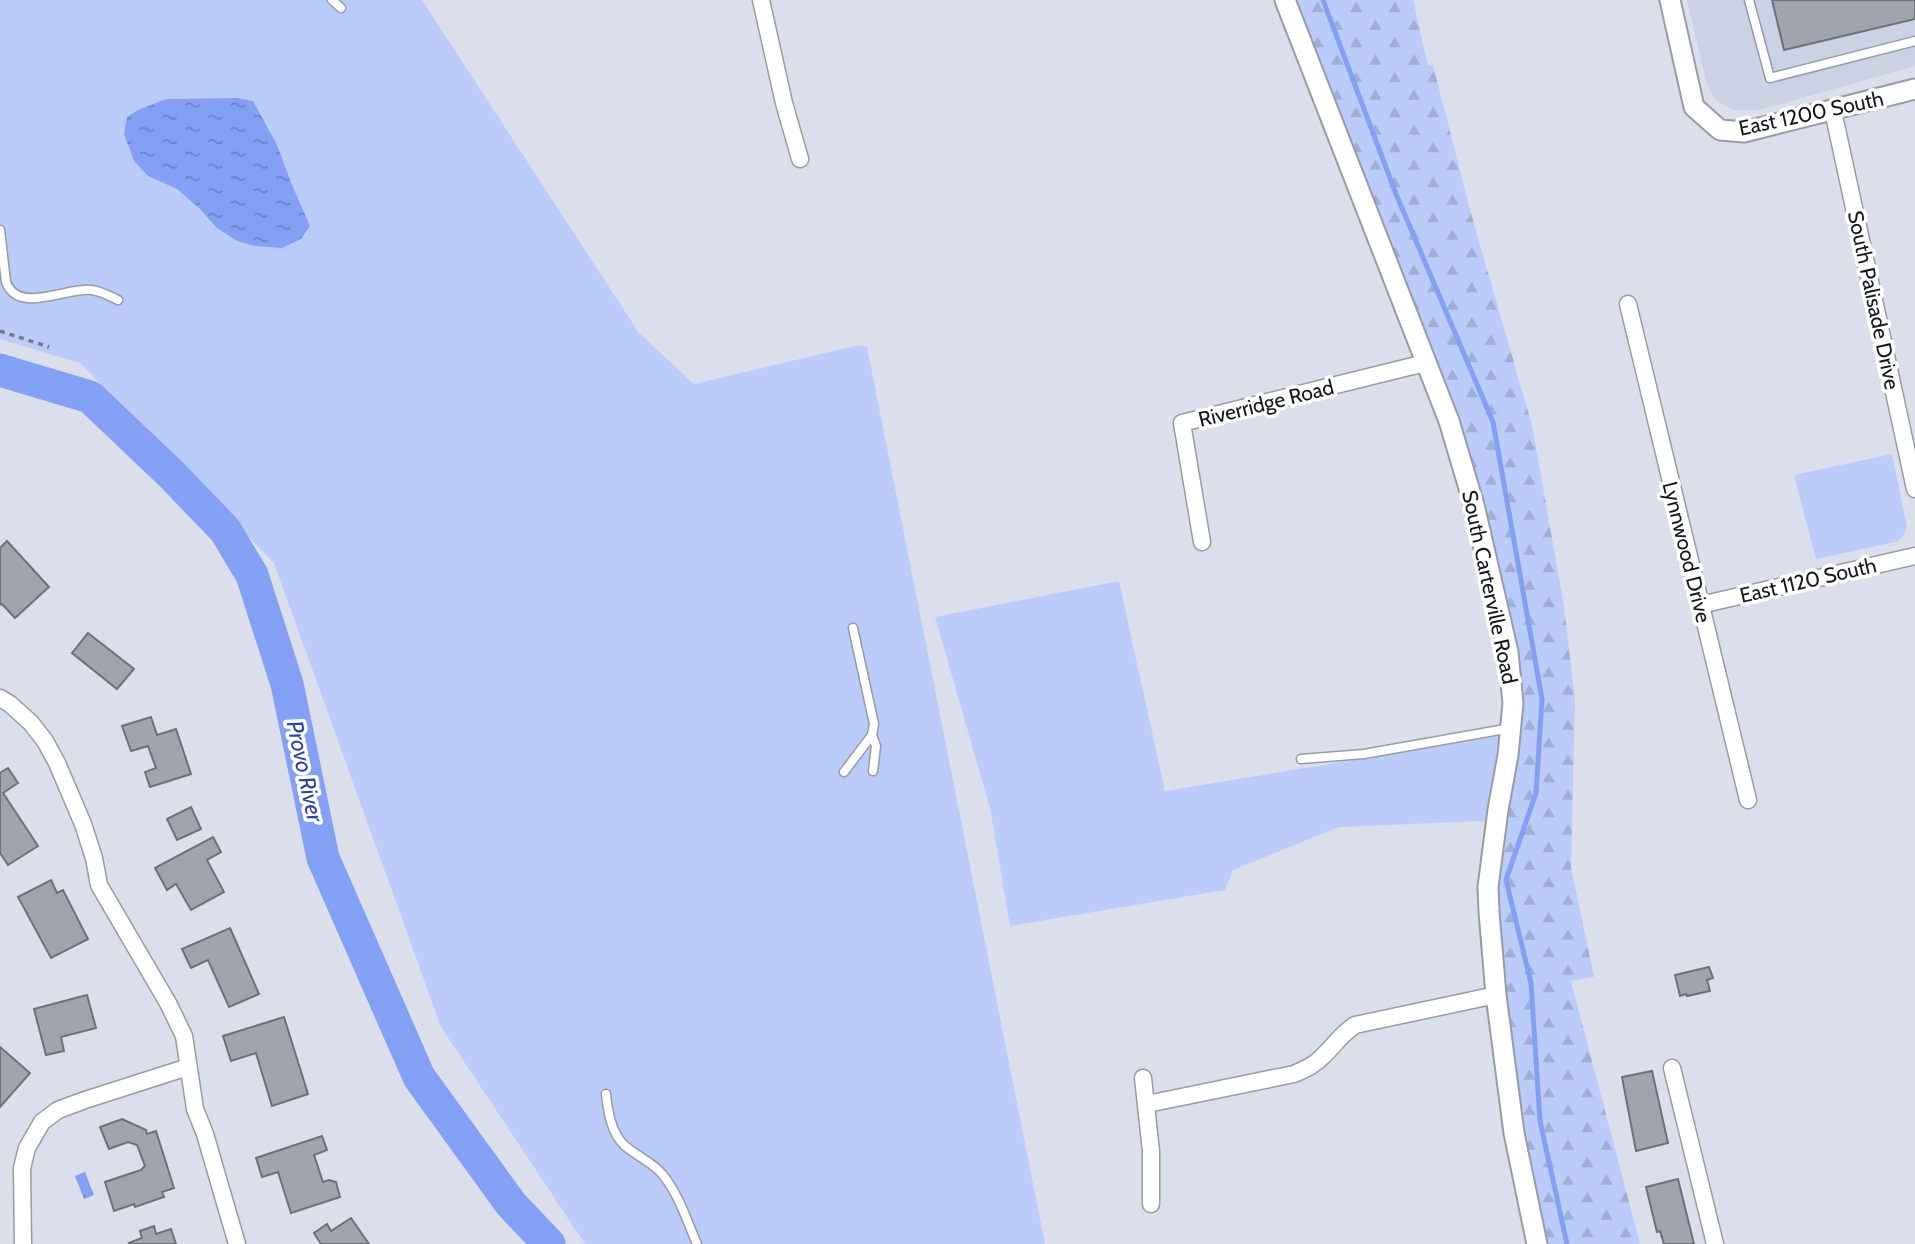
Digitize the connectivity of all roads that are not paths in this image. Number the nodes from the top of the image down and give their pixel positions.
1 (332, 0) edge
2 (761, 0) edge
3 (1285, 0) edge
4 (1670, 0) edge
5 (1749, 0) edge
6 (341, 8) dead end
7 (1915, 41) edge
8 (1915, 89) edge
9 (1833, 111) junction
10 (800, 159) dead end
11 (0, 230) edge
12 (118, 300) dead end
13 (1628, 304) dead end
14 (1425, 363) junction
15 (1915, 489) edge
16 (1202, 542) dead end
17 (1915, 556) edge
18 (1700, 605) junction
19 (853, 628) dead end
20 (0, 698) edge
21 (1511, 728) junction
22 (872, 735) junction
23 (1301, 759) dead end
24 (873, 771) dead end
25 (844, 772) dead end
26 (1748, 800) dead end
27 (1496, 995) junction
28 (188, 1067) junction
29 (1672, 1068) dead end
30 (1143, 1079) dead end
31 (606, 1094) dead end
32 (1147, 1104) junction
33 (1151, 1204) dead end
34 (23, 1244) edge
35 (237, 1244) edge
36 (696, 1244) edge
37 (1537, 1244) edge
38 (1716, 1244) edge

1 - 6 lane
2 - 10 street
3 - 14 street, South Carterville Road
4 - 9 street, East 1200 South
5 - 7 lane
8 - 9 street, East 1200 South
9 - 15 street, South Palisade Drive
11 - 12 lane
13 - 18 street, Lynnwood Drive
14 - 16 street, Riverridge Road
14 - 21 street, South Carterville Road
17 - 18 street, East 1120 South
18 - 26 street, Lynnwood Drive
19 - 22 lane
20 - 28 street
21 - 23 lane
21 - 27 street, South Carterville Road
22 - 24 lane
22 - 25 lane
27 - 32 street
27 - 37 street, South Carterville Road
28 - 34 street
28 - 35 street
29 - 38 street
30 - 32 street
31 - 36 lane
32 - 33 street

